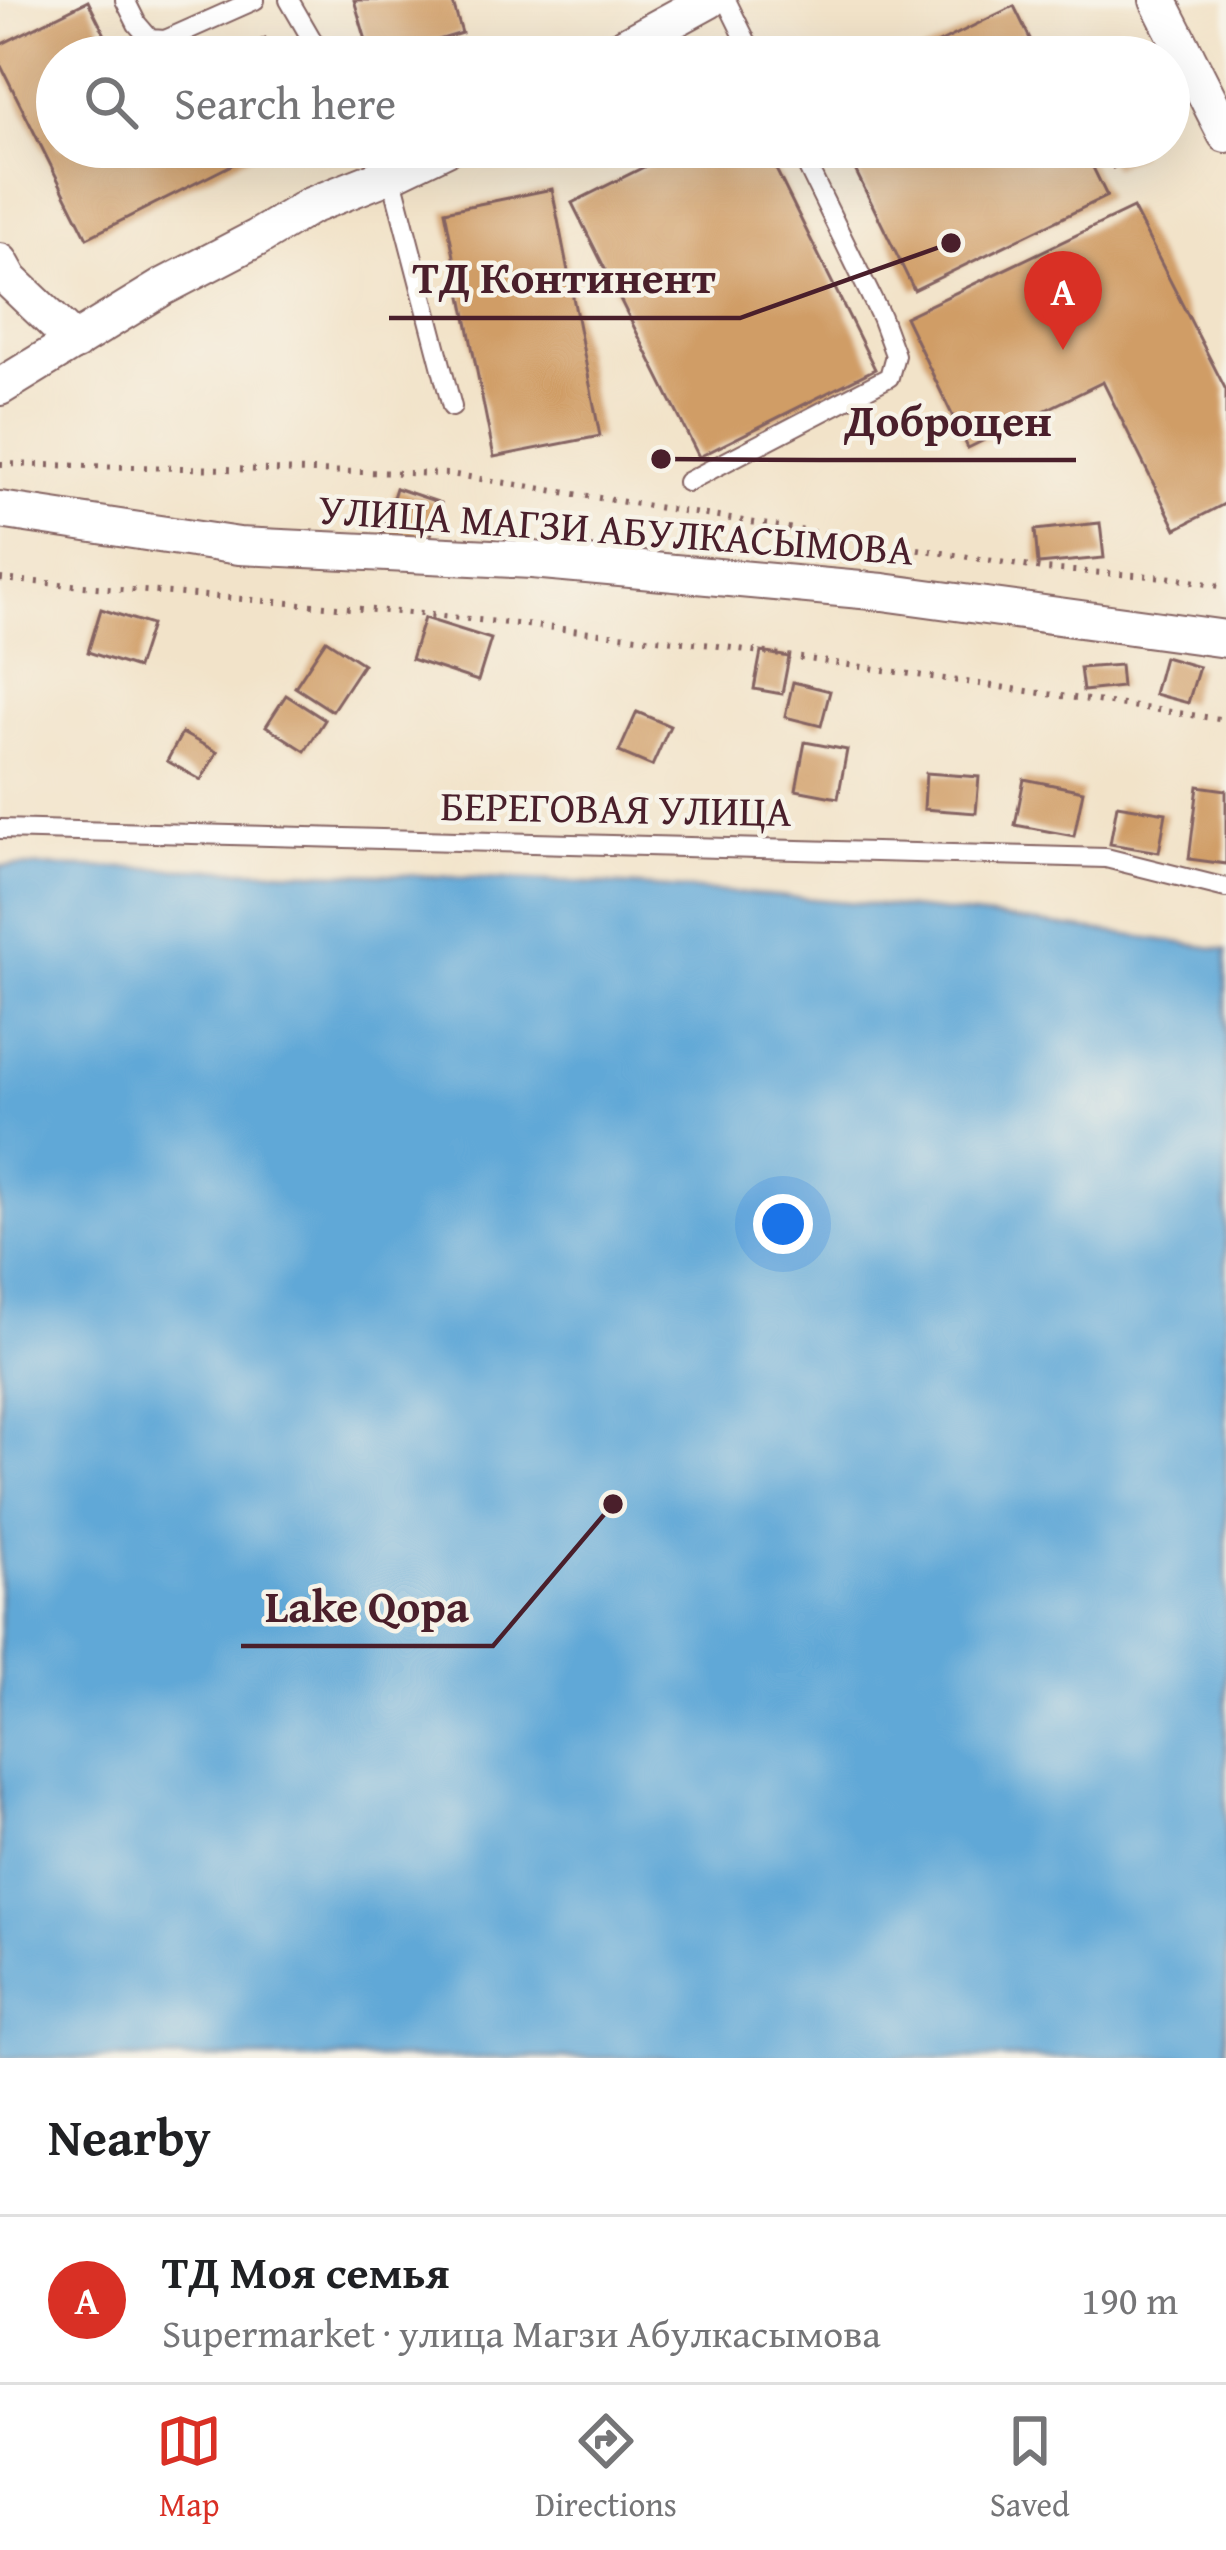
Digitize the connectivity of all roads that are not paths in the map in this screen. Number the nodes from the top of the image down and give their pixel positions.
1 (125, 0) edge
2 (255, 0) edge
3 (290, 0) edge
4 (709, 0) edge
5 (726, 0) edge
6 (1158, 0) edge
7 (147, 36) edge
8 (174, 36) edge
9 (310, 36) edge
10 (643, 36) edge
11 (744, 36) edge
12 (1176, 36) edge
13 (1190, 63) edge
14 (1226, 134) edge
15 (372, 168) edge
16 (385, 168) edge
17 (808, 168) edge
18 (0, 262) edge
19 (75, 342) junction
20 (0, 387) edge
21 (452, 407) dead end
22 (687, 482) dead end
23 (0, 510) edge
24 (1226, 639) edge
25 (0, 829) edge
26 (1226, 888) edge

1 - 7 lane
2 - 8 lane
3 - 9 lane
4 - 10 street
5 - 11 lane
6 - 12 street
13 - 14 street
15 - 19 street
16 - 21 lane
17 - 22 lane
18 - 19 street
19 - 20 street
23 - 24 street, УЛИЦА МАГЗИ АБУЛКАСЫМОВА
25 - 26 lane, БЕРЕГОВАЯ УЛИЦА

